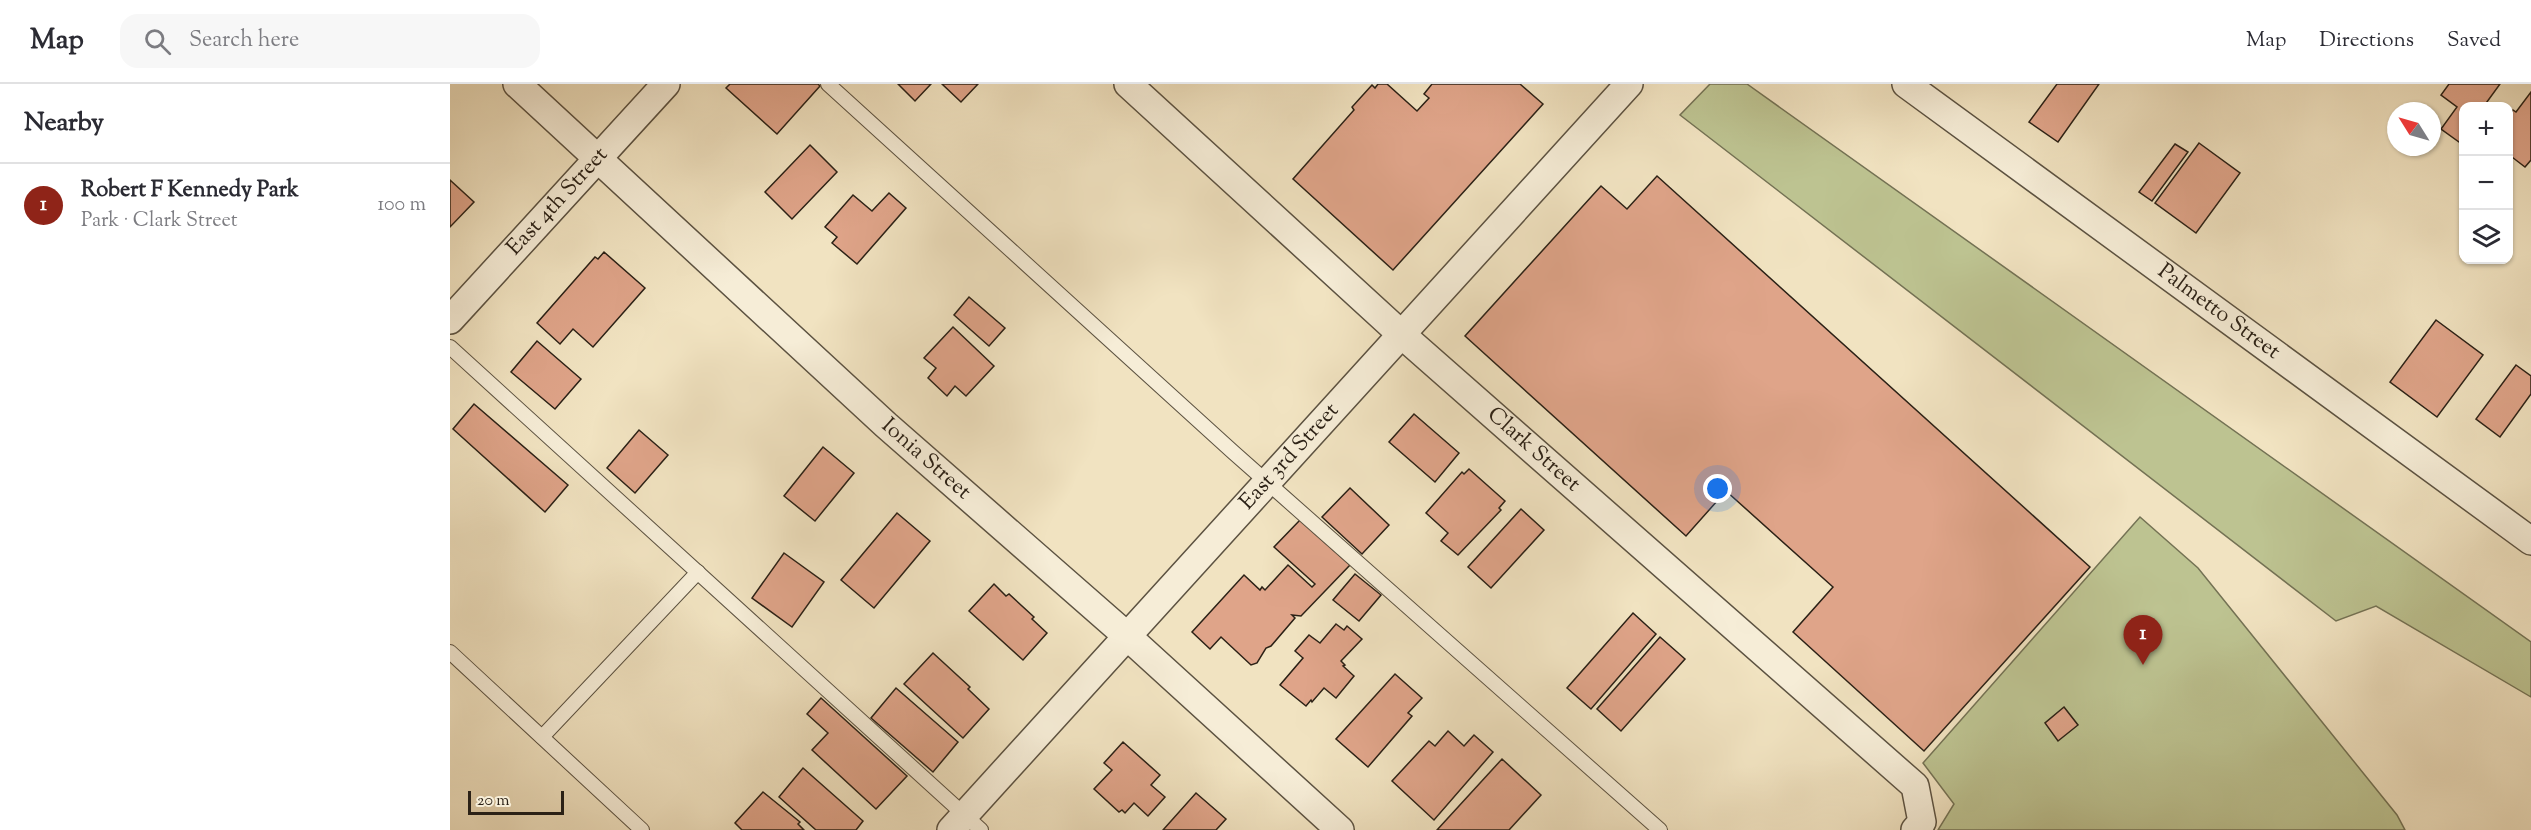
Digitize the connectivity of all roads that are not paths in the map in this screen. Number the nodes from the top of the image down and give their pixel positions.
1 (517, 84) edge
2 (666, 84) edge
3 (828, 84) edge
4 (1128, 84) edge
5 (1629, 84) edge
6 (1906, 84) edge
7 (598, 158) junction
8 (450, 320) edge
9 (1401, 334) junction
10 (450, 347) edge
11 (1266, 482) junction
12 (2531, 541) edge
13 (698, 572) junction
14 (1127, 636) junction
15 (450, 652) edge
16 (542, 737) junction
17 (966, 825) edge
18 (1918, 826) edge
19 (642, 830) edge
20 (1340, 830) edge
21 (1660, 830) edge

1 - 7 street, Ionia Street
2 - 7 street, East 4th Street
3 - 11 lane
4 - 9 street, Clark Street
5 - 9 street, East 3rd Street
6 - 12 street, Palmetto Street
7 - 8 street, East 4th Street
7 - 14 street, Ionia Street
9 - 11 street, East 3rd Street
9 - 18 street, Clark Street
10 - 13 lane
11 - 14 street, East 3rd Street
11 - 21 lane
13 - 16 lane
13 - 17 lane
14 - 17 street, East 3rd Street
14 - 20 street, Ionia Street
15 - 16 lane
16 - 19 lane

